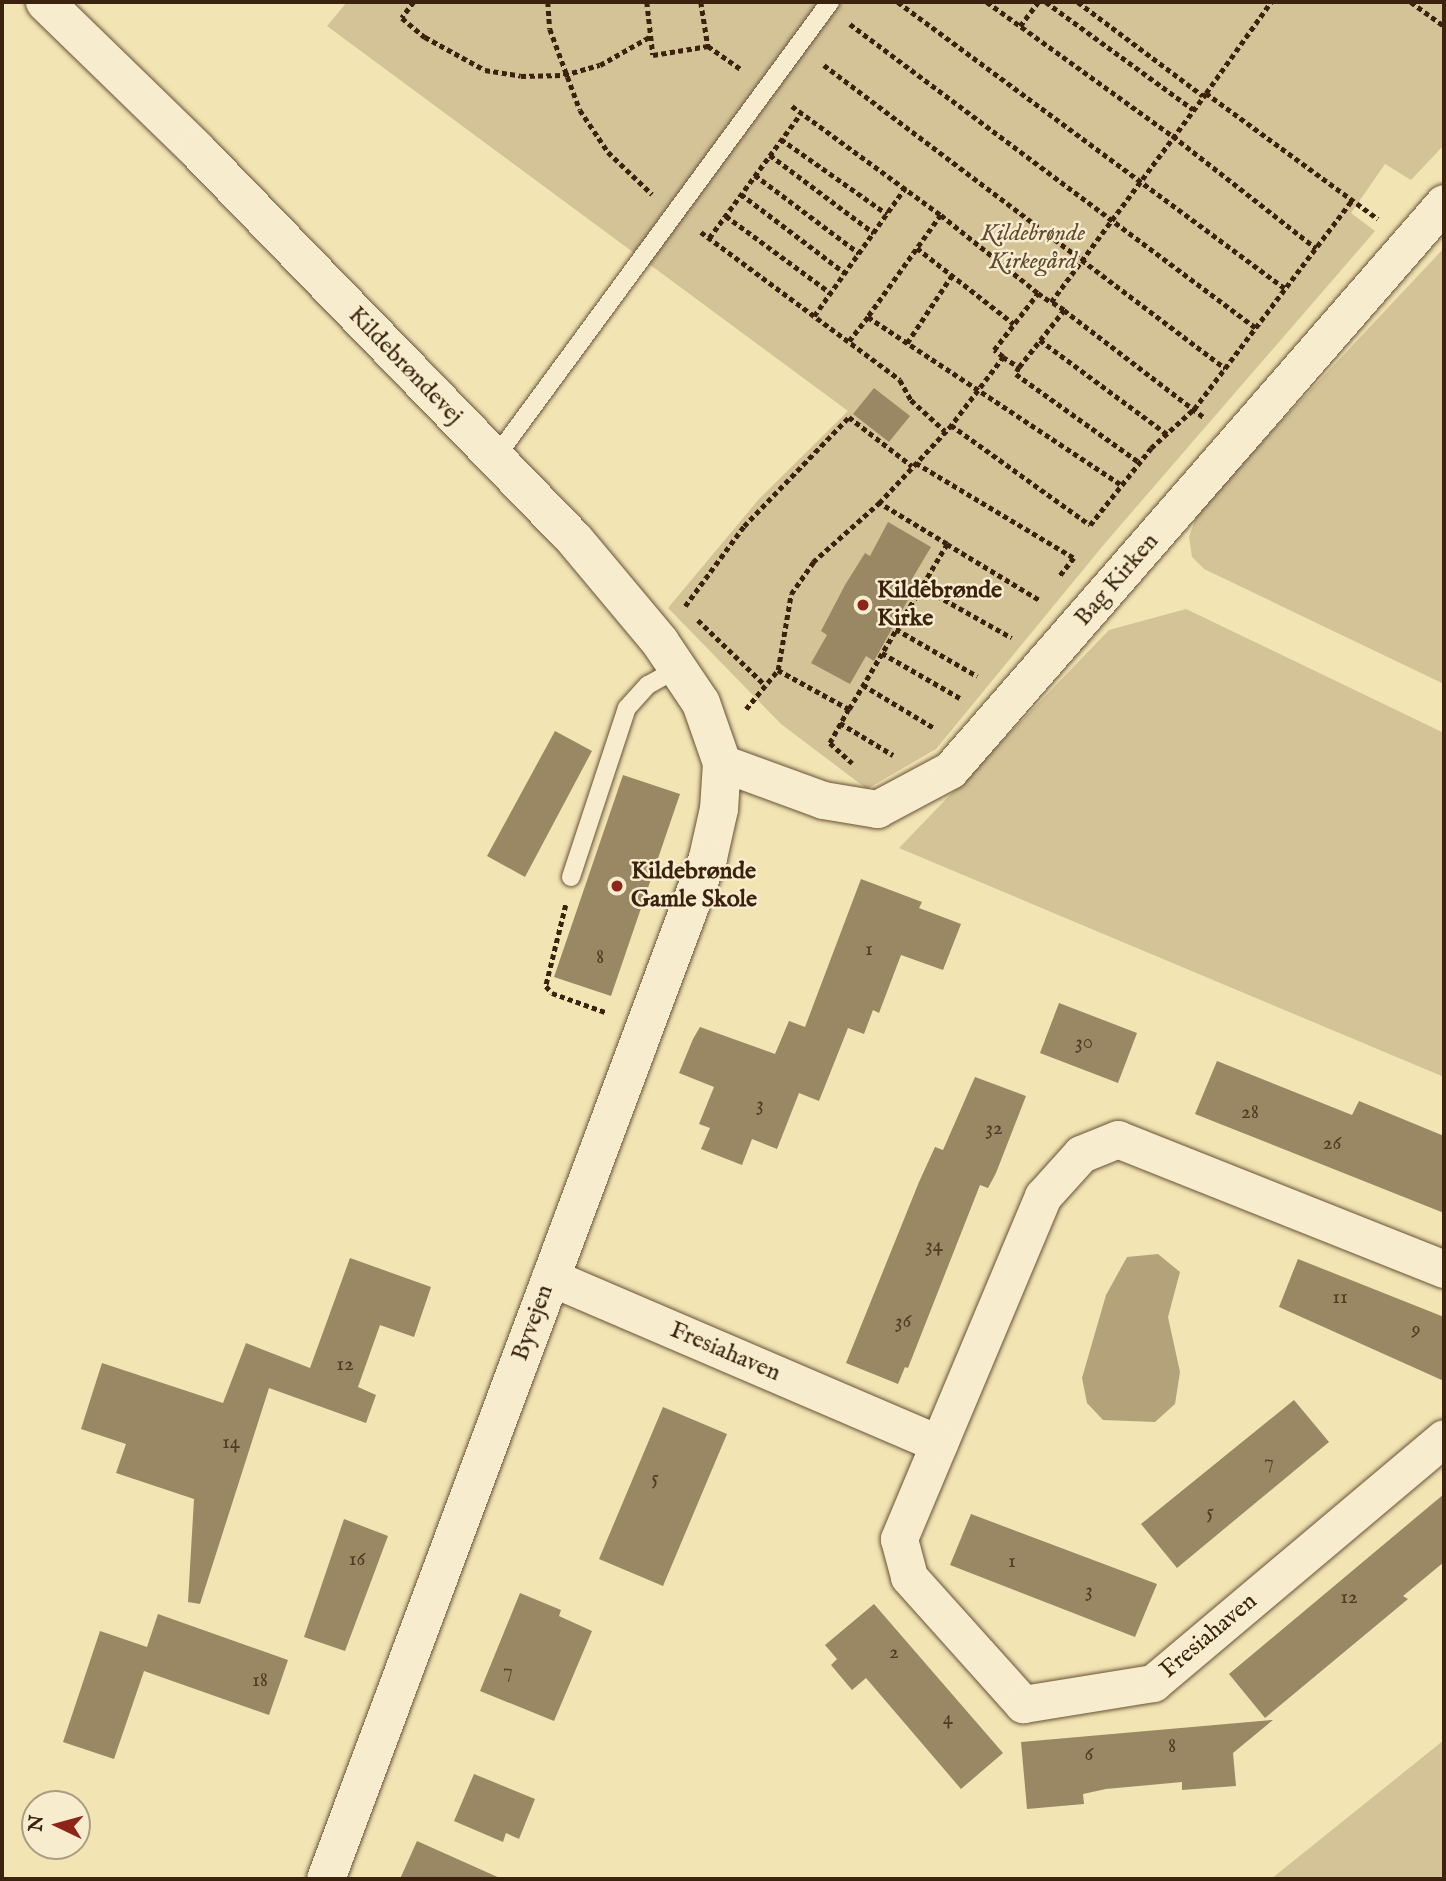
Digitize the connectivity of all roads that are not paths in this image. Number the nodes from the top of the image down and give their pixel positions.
1 (45, 2) edge
2 (828, 4) edge
3 (1444, 203) edge
4 (495, 458) junction
5 (677, 669) junction
6 (720, 759) junction
7 (570, 877) road end
8 (1444, 1269) edge
9 (550, 1276) junction
10 (1444, 1437) edge
11 (939, 1444) junction
12 (327, 1879) edge

1 - 4 street, Kildebrøndevej
2 - 4 lane
3 - 6 street, Bag Kirken
4 - 5 street, Kildebrøndevej
5 - 6 street, Kildebrøndevej
5 - 7 lane
6 - 9 street, Byvejen
8 - 11 street, Fresiahaven
9 - 11 street, Fresiahaven
9 - 12 street, Byvejen
10 - 11 street, Fresiahaven

